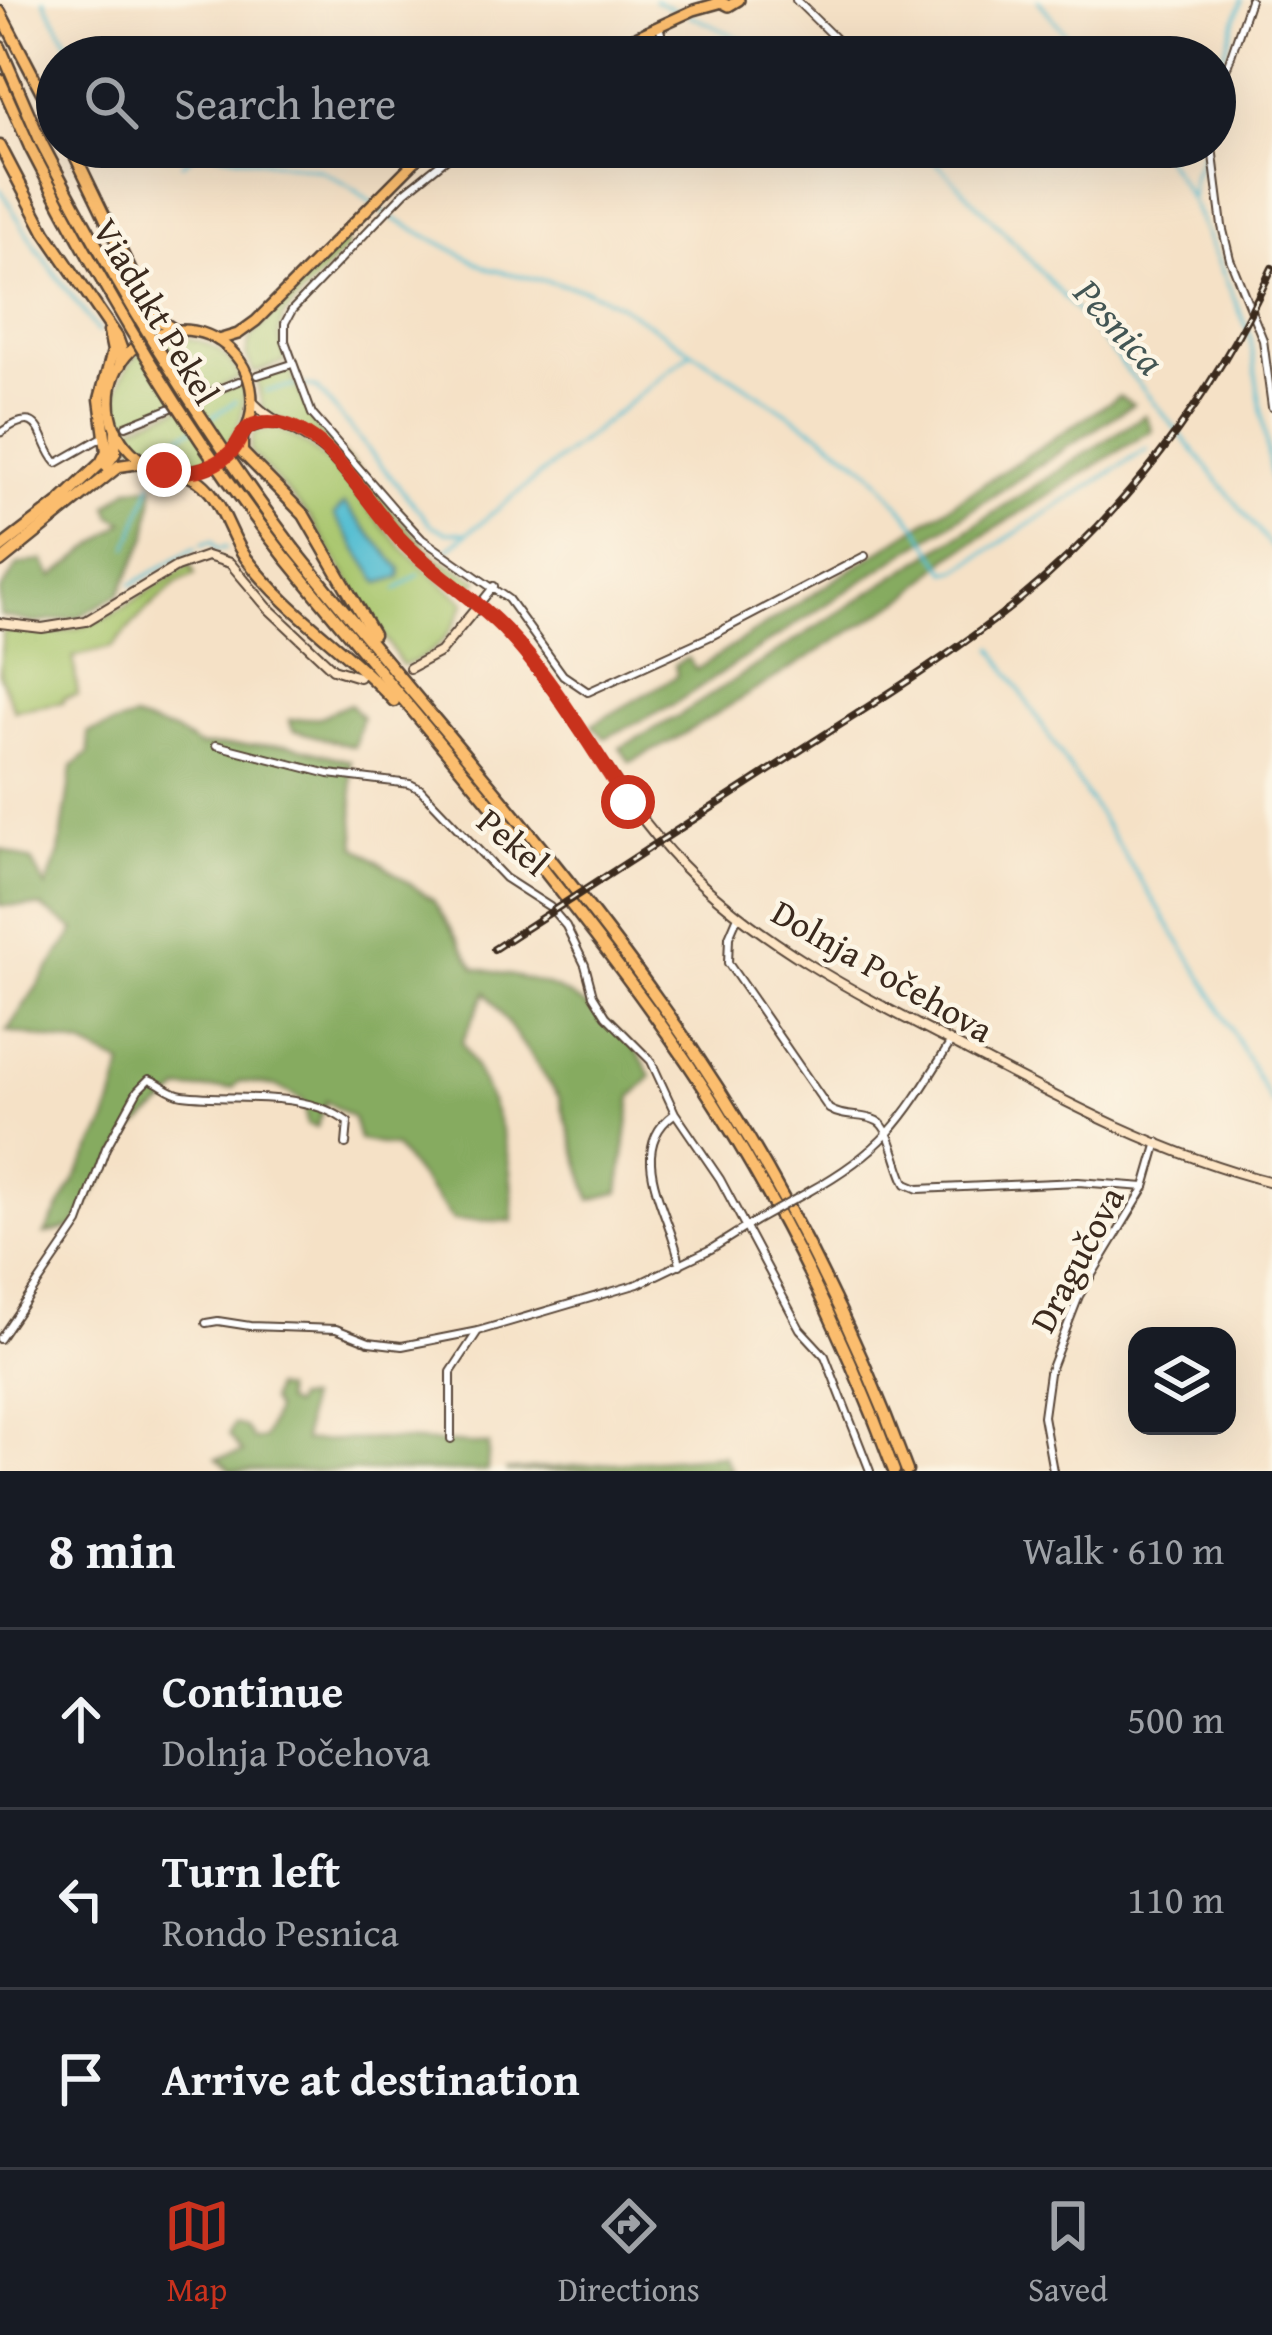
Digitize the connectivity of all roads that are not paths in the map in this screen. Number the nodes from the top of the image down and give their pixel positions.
1 (706, 0) edge
2 (739, 0) edge
3 (796, 0) edge
4 (1250, 0) edge
5 (718, 2) edge
6 (694, 10) junction
7 (0, 12) edge
8 (662, 26) junction
9 (639, 36) edge
10 (662, 36) edge
11 (833, 36) edge
12 (1236, 41) edge
13 (0, 47) edge
14 (0, 80) edge
15 (36, 81) edge
16 (35, 144) joint
17 (0, 146) edge
18 (47, 168) edge
19 (81, 168) edge
20 (407, 168) edge
21 (435, 168) edge
22 (1215, 168) edge
23 (342, 232) junction
24 (354, 244) junction
25 (99, 313) junction
26 (256, 321) junction
27 (174, 330) junction
28 (218, 340) junction
29 (240, 361) junction
30 (292, 364) junction
31 (120, 365) junction
32 (258, 375) dead end
33 (238, 381) dead end
34 (252, 401) junction
35 (1272, 407) edge
36 (285, 424) junction
37 (121, 428) junction
38 (0, 433) edge
39 (244, 433) junction
40 (100, 438) dead end
41 (146, 462) junction
42 (180, 472) junction
43 (62, 500) junction
44 (0, 548) edge
45 (290, 553) junction
46 (865, 556) dead end
47 (0, 562) edge
48 (494, 586) junction
49 (478, 606) junction
50 (0, 623) edge
51 (405, 672) junction
52 (359, 676) dead end
53 (428, 731) junction
54 (216, 745) dead end
55 (738, 916) junction
56 (950, 1042) junction
57 (675, 1113) junction
58 (889, 1136) junction
59 (1157, 1142) junction
60 (346, 1144) dead end
61 (1272, 1182) edge
62 (1145, 1187) junction
63 (745, 1228) junction
64 (680, 1265) junction
65 (206, 1323) dead end
66 (478, 1331) junction
67 (0, 1339) edge
68 (452, 1439) dead end
69 (870, 1471) edge
70 (894, 1471) edge
71 (907, 1471) edge
72 (1053, 1471) edge

1 - 6 main road
2 - 5 main road
3 - 11 street
4 - 12 street
5 - 6 main road
6 - 8 main road
7 - 15 highway
8 - 9 main road
8 - 10 street
13 - 16 highway
14 - 16 highway
17 - 25 highway
18 - 45 highway, Viadukt Pekel, bridge
19 - 27 highway
20 - 23 main road
21 - 24 street
22 - 35 street
23 - 24 street
23 - 26 main road
24 - 30 street
25 - 31 highway
25 - 43 highway
26 - 28 main road
26 - 29 main road
27 - 28 main road
27 - 31 main road
28 - 29 main road
29 - 34 main road
30 - 32 street
30 - 48 street
31 - 37 main road
33 - 37 street
34 - 36 main road, Dolnja Počehova
34 - 39 main road
36 - 39 main road
36 - 49 main road, Dolnja Počehova
37 - 41 main road
37 - 43 highway
38 - 40 street
39 - 42 main road
39 - 51 highway
41 - 42 main road
41 - 47 highway
42 - 53 highway
43 - 44 highway
45 - 51 highway
45 - 53 highway
46 - 48 street
48 - 49 street
49 - 51 main road
49 - 55 main road, Dolnja Počehova
50 - 52 main road
51 - 71 highway
53 - 70 highway
54 - 57 street, Pekel
55 - 56 main road, Dolnja Počehova
55 - 58 street
56 - 58 street
56 - 59 main road, Dolnja Počehova
57 - 63 street, Pekel
57 - 64 street
58 - 62 street
58 - 63 street, bridge
59 - 61 main road, Dolnja Počehova
59 - 62 street, Dragučova
60 - 67 street
62 - 72 street, Dragučova
63 - 64 street
63 - 69 street, Pekel
64 - 66 street
65 - 66 street
66 - 68 street

